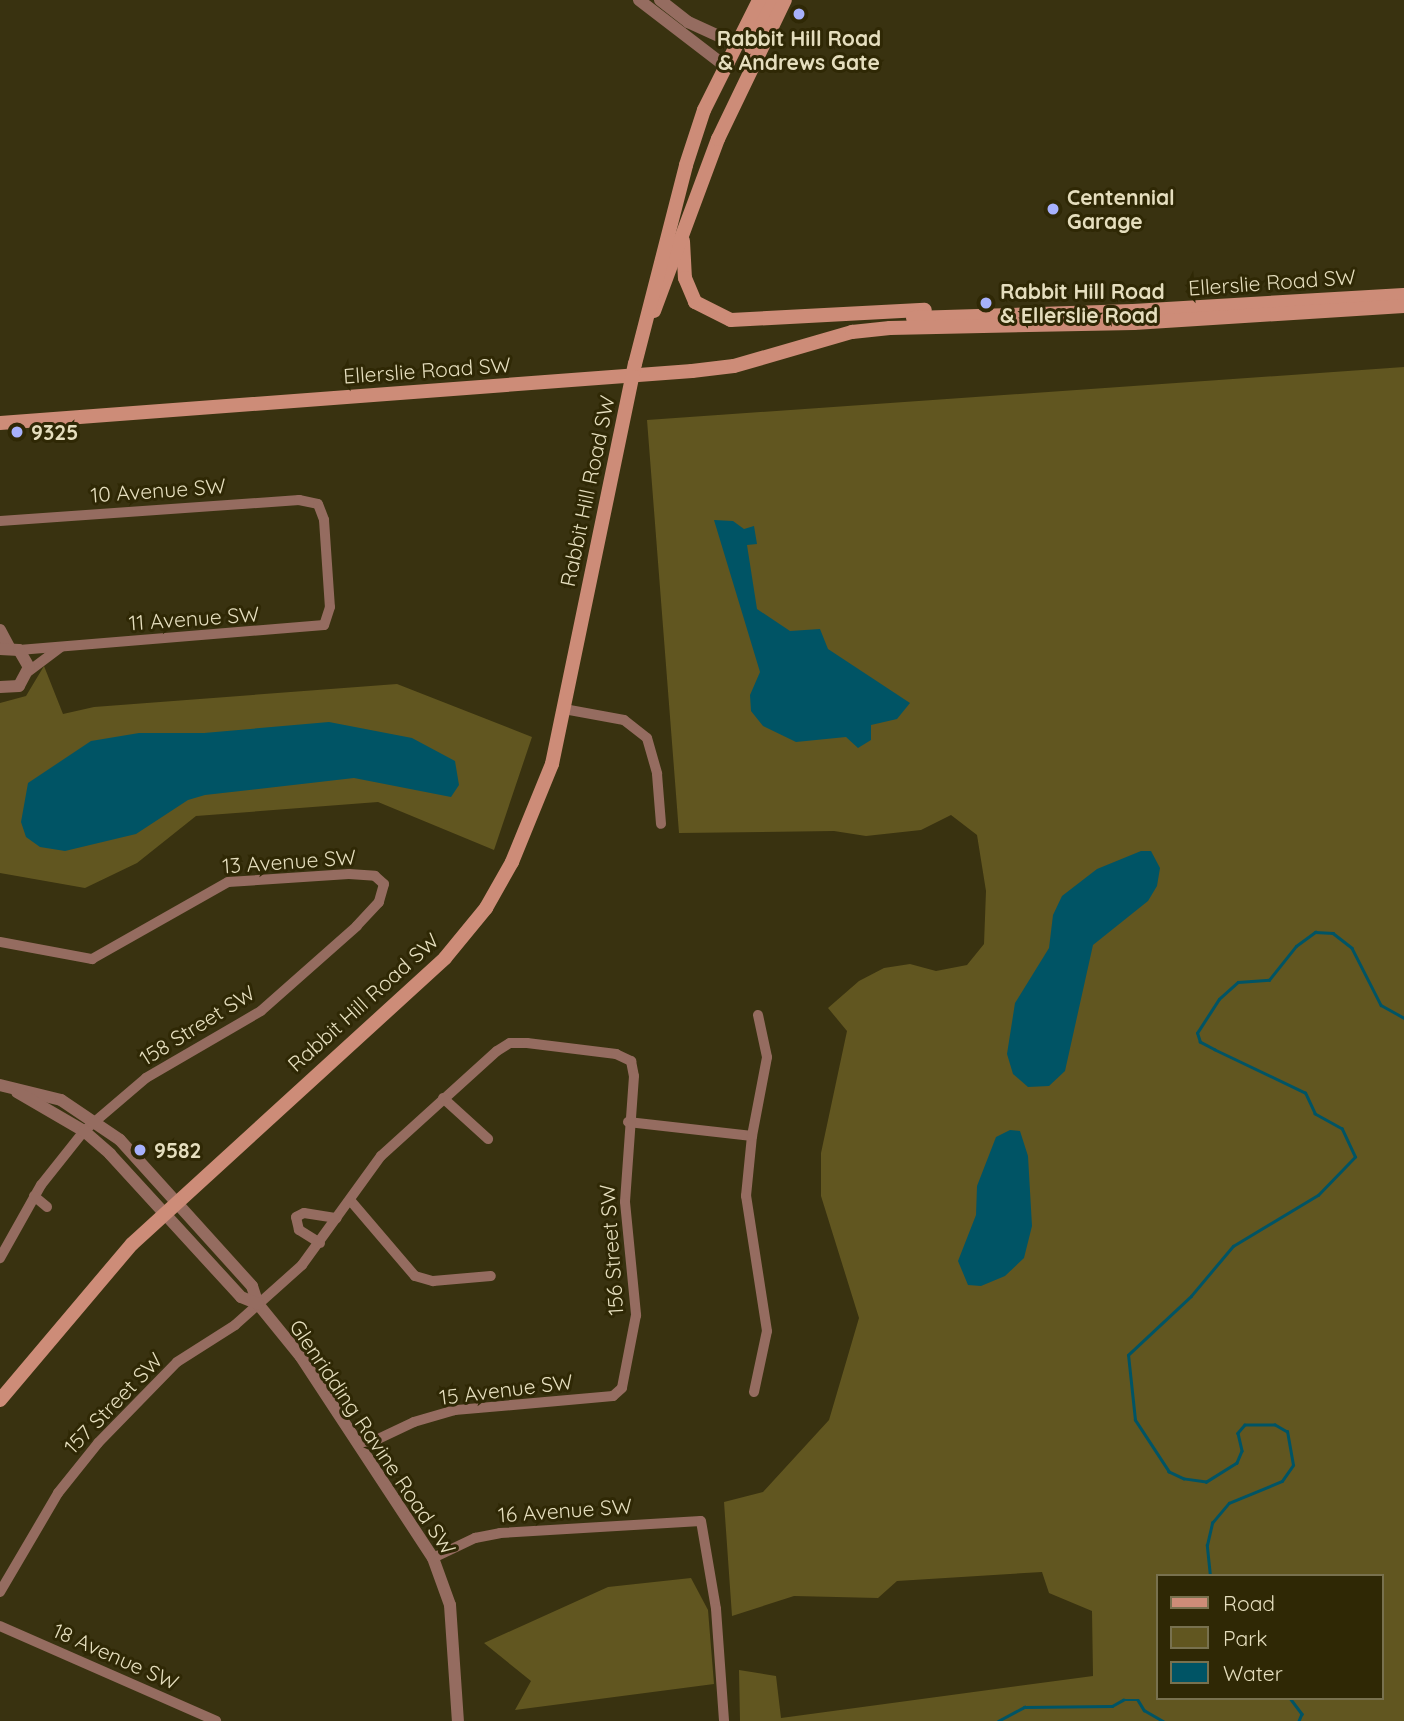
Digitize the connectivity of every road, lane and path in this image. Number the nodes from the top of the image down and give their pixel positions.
1 (639, 0) edge
2 (660, 0) edge
3 (759, 0) edge
4 (772, 0) edge
5 (785, 0) edge
6 (736, 44) junction
7 (754, 58) junction
8 (725, 66) junction
9 (683, 228) junction
10 (1404, 295) edge
11 (1404, 306) edge
12 (979, 315) junction
13 (852, 332) junction
14 (641, 339) junction
15 (634, 376) junction
16 (0, 423) edge
17 (0, 521) edge
18 (328, 621) joint
19 (0, 630) edge
20 (61, 647) junction
21 (9, 649) edge
22 (29, 671) junction
23 (2, 688) edge
24 (564, 709) junction
25 (661, 824) dead end
26 (384, 889) joint
27 (0, 942) edge
28 (758, 1015) dead end
29 (510, 1043) joint
30 (0, 1086) edge
31 (443, 1098) junction
32 (96, 1121) junction
33 (628, 1122) junction
34 (84, 1131) junction
35 (752, 1136) junction
36 (488, 1139) dead end
37 (34, 1196) junction
38 (178, 1200) junction
39 (350, 1200) junction
40 (47, 1207) dead end
41 (165, 1212) junction
42 (337, 1218) junction
43 (320, 1243) junction
44 (0, 1258) edge
45 (491, 1276) dead end
46 (258, 1304) junction
47 (754, 1392) dead end
48 (618, 1393) joint
49 (0, 1400) edge
50 (361, 1447) junction
51 (433, 1558) junction
52 (0, 1592) edge
53 (0, 1626) edge
54 (216, 1721) edge
55 (458, 1721) edge
56 (724, 1721) edge

1 - 8 street
2 - 6 street
3 - 6 main road, Rabbit Hill Road SW
4 - 7 main road
5 - 7 main road, Rabbit Hill Road SW
6 - 8 main road, Rabbit Hill Road SW
7 - 9 main road, Rabbit Hill Road SW
8 - 14 main road, Rabbit Hill Road SW
9 - 12 main road
9 - 14 main road, Rabbit Hill Road SW
10 - 12 main road, Ellerslie Road SW
11 - 13 main road, Ellerslie Road SW
12 - 13 main road, Ellerslie Road SW
13 - 15 main road, Ellerslie Road SW
14 - 15 main road, Rabbit Hill Road SW
15 - 16 main road, Ellerslie Road SW
15 - 24 main road, Rabbit Hill Road SW
17 - 18 street, 10 Avenue SW
18 - 20 street, 11 Avenue SW
19 - 21 street
20 - 21 street, 11 Avenue SW
20 - 22 street
21 - 22 street
22 - 23 street
24 - 25 street
24 - 38 main road, Rabbit Hill Road SW
26 - 27 street, 13 Avenue SW
26 - 32 street, 158 Street SW
28 - 35 street
29 - 31 street, 157 Street SW
29 - 33 street, 156 Street SW
30 - 32 street
30 - 34 street
31 - 36 street
31 - 39 street, 157 Street SW
32 - 34 street, 158 Street SW
32 - 38 street
33 - 35 street
33 - 48 street, 156 Street SW
34 - 37 street, 158 Street SW
34 - 41 street
35 - 47 street
37 - 40 street
37 - 44 street, 158 Street SW
38 - 41 main road, Rabbit Hill Road SW
38 - 46 street
39 - 42 street, 157 Street SW
39 - 45 street
41 - 46 street
41 - 49 main road, Rabbit Hill Road SW
42 - 43 street, 157 Street SW
42 - 43 street
43 - 46 street, 157 Street SW
46 - 50 street, Glenridding Ravine Road SW
46 - 52 street, 157 Street SW
48 - 50 street, 15 Avenue SW
50 - 51 street, Glenridding Ravine Road SW
51 - 55 street, Glenridding Ravine Road SW
51 - 56 street, 16 Avenue SW
53 - 54 street, 18 Avenue SW

